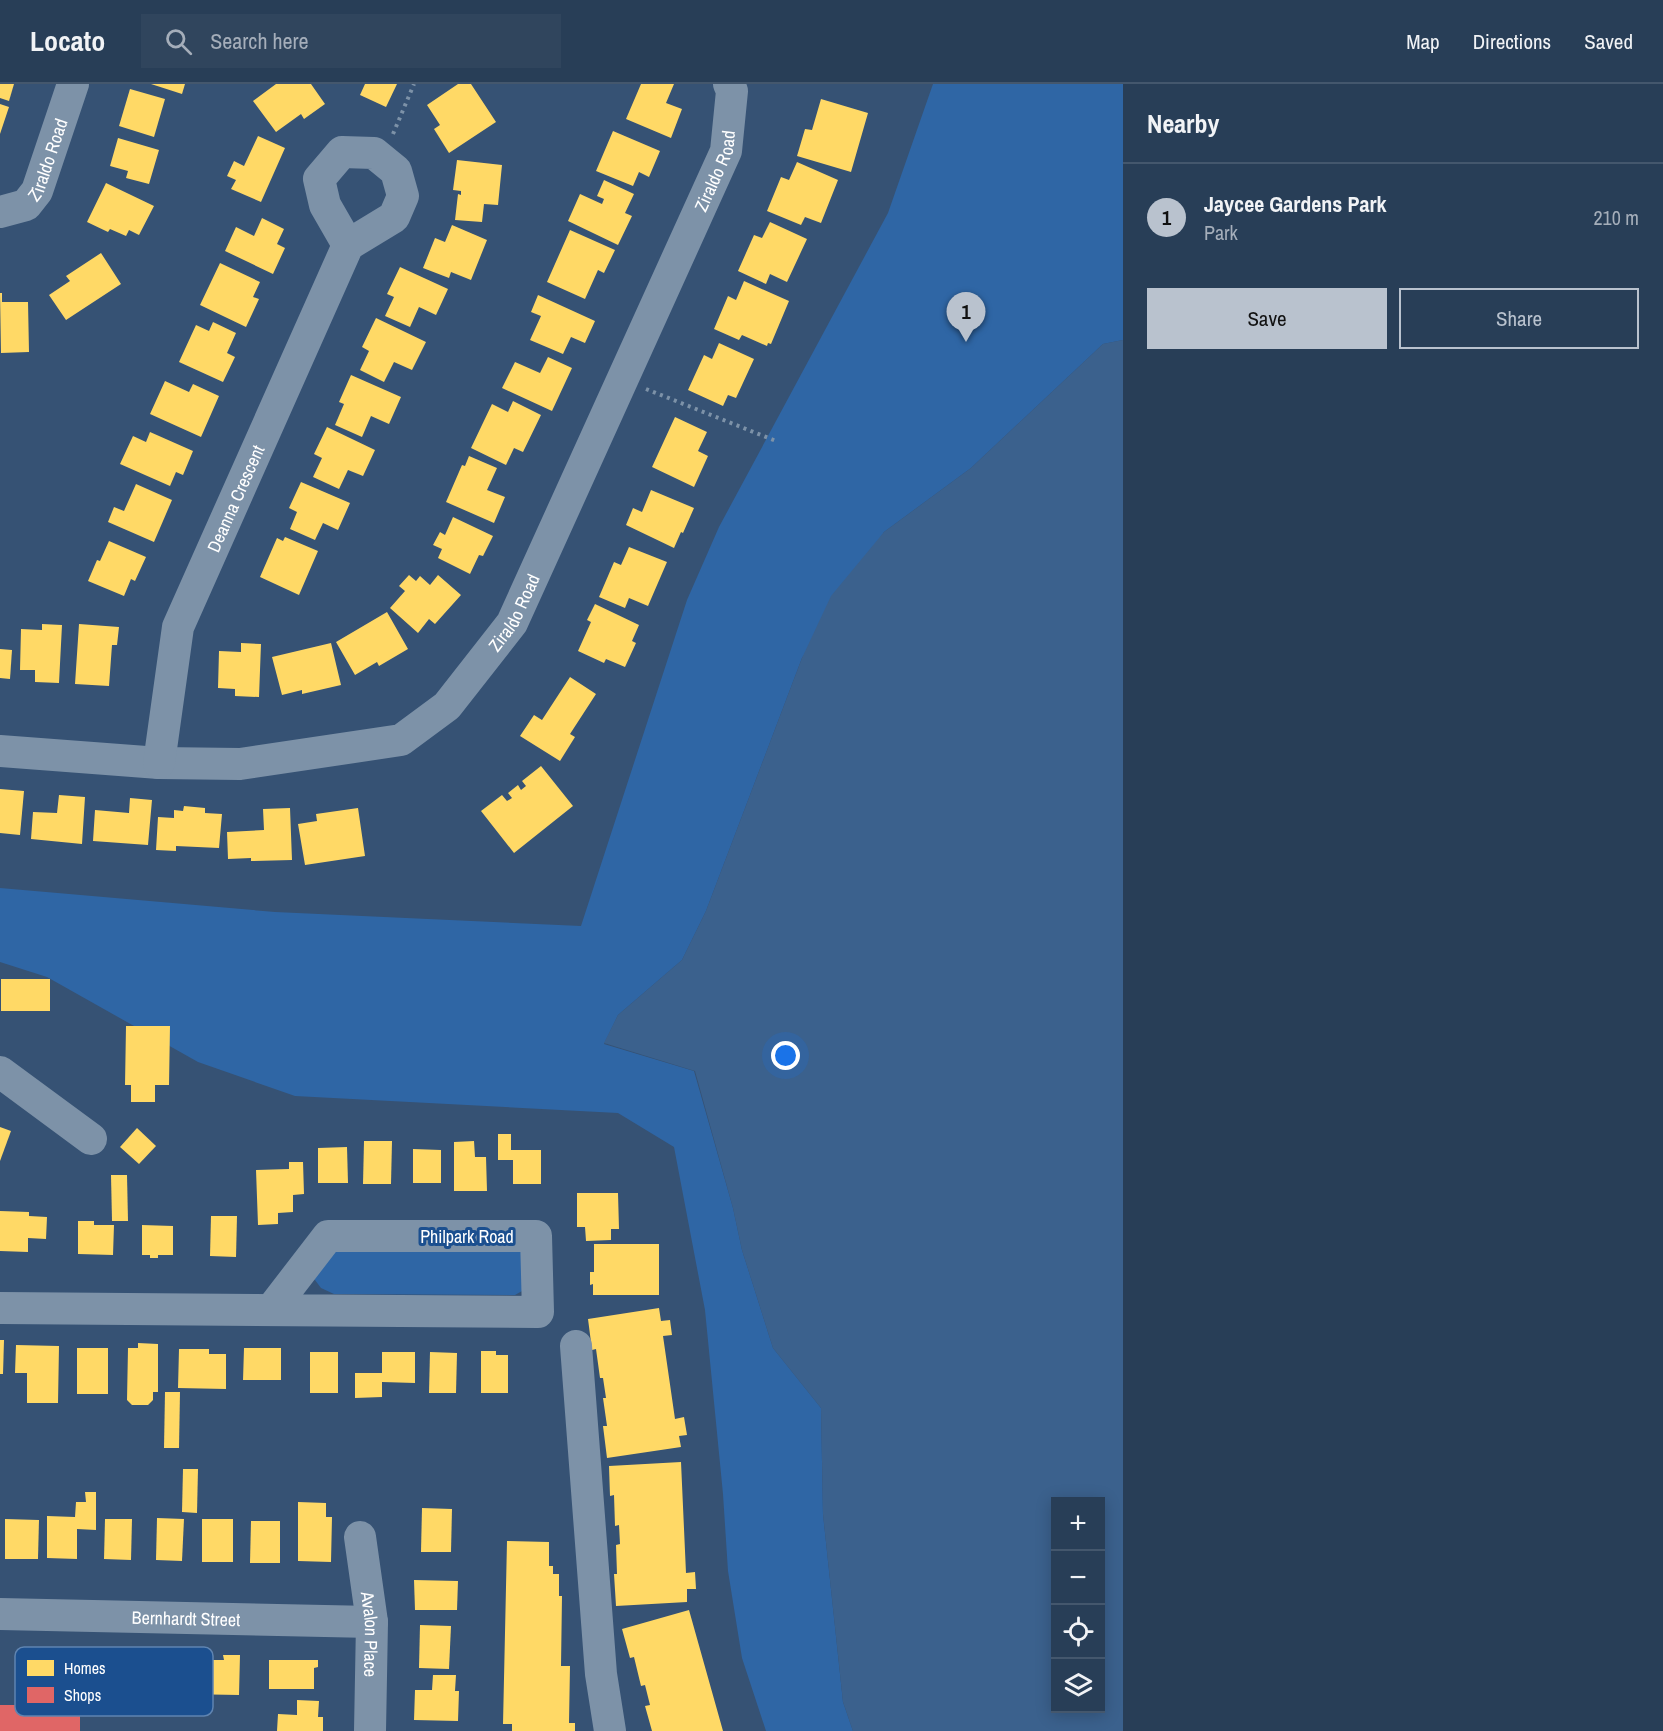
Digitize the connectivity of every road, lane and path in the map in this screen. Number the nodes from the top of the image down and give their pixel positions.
1 (73, 84) edge
2 (414, 84) edge
3 (729, 84) edge
4 (382, 159) junction
5 (0, 212) edge
6 (348, 245) junction
7 (623, 379) junction
8 (776, 441) dead end
9 (0, 752) edge
10 (159, 764) junction
11 (0, 1072) edge
12 (91, 1139) dead end
13 (0, 1308) edge
14 (271, 1310) junction
15 (576, 1346) dead end
16 (360, 1537) dead end
17 (0, 1614) edge
18 (372, 1622) junction
19 (370, 1731) edge
20 (609, 1731) edge

1 - 5 street, Ziraldo Road
2 - 4 path
3 - 7 street, Ziraldo Road
4 - 6 street
4 - 6 street
6 - 10 street, Deanna Crescent
7 - 8 path
7 - 10 street, Ziraldo Road
9 - 10 street, Ziraldo Road
11 - 12 street
13 - 14 street, Philpark Road
14 - 14 street, Philpark Road
15 - 20 street
16 - 18 street, Avalon Place
17 - 18 street, Bernhardt Street
18 - 19 street, Avalon Place

